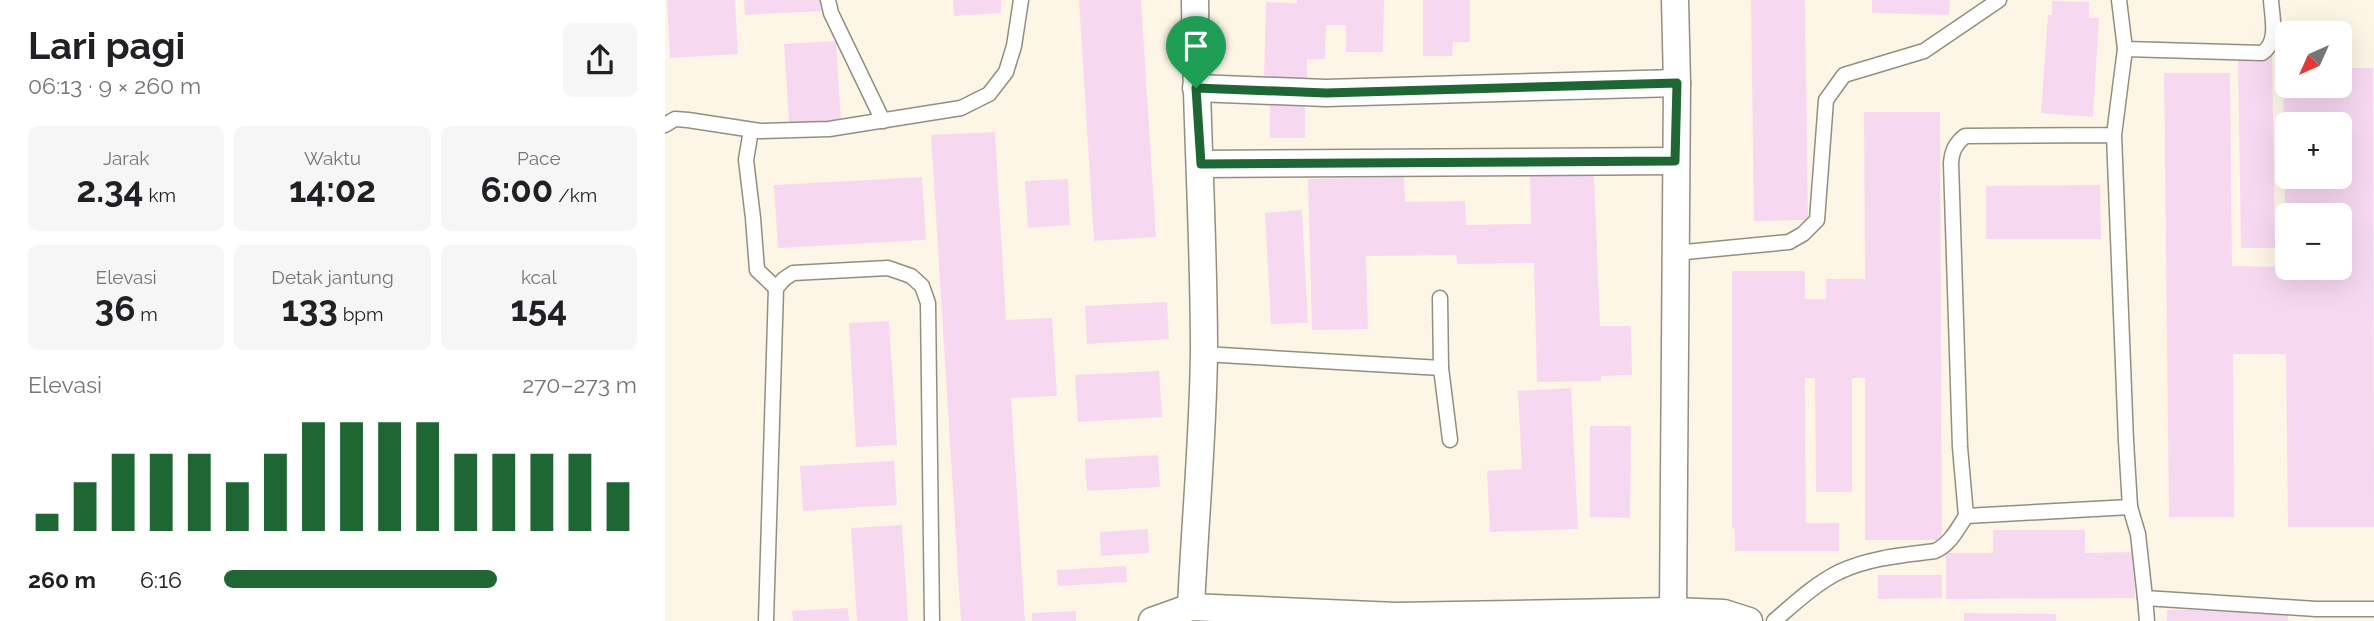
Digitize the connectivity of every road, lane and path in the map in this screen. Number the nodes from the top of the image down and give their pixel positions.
1 (828, 0) edge
2 (1021, 0) edge
3 (1195, 0) edge
4 (1675, 0) edge
5 (1999, 0) edge
6 (2119, 0) edge
7 (2271, 0) edge
8 (2125, 49) junction
9 (1677, 83) junction
10 (1196, 88) junction
11 (883, 121) junction
12 (665, 125) edge
13 (751, 130) junction
14 (2114, 135) junction
15 (1675, 161) junction
16 (1201, 164) junction
17 (1675, 253) junction
18 (776, 288) junction
19 (1440, 298) dead end
20 (1204, 354) junction
21 (1441, 368) junction
22 (1450, 440) dead end
23 (2130, 507) junction
24 (1966, 516) junction
25 (2145, 598) junction
26 (1191, 607) junction
27 (2374, 609) edge
28 (1673, 611) junction
29 (2316, 615) edge
30 (766, 621) edge
31 (932, 621) edge
32 (1152, 621) edge
33 (1749, 621) edge
34 (1774, 621) edge
35 (2147, 621) edge

1 - 11 lane
2 - 11 lane
3 - 10 street
4 - 9 street
5 - 17 lane
6 - 8 lane
7 - 8 lane
8 - 14 lane
9 - 10 street
9 - 15 street
10 - 16 street
11 - 13 lane
12 - 13 lane
13 - 18 lane
14 - 23 lane
14 - 24 lane
15 - 16 street
15 - 17 street
16 - 20 street
17 - 28 street
18 - 30 lane
18 - 31 lane
19 - 21 lane
20 - 21 lane
20 - 26 street
21 - 22 lane
23 - 24 lane
23 - 25 lane
24 - 34 lane
25 - 29 lane
25 - 35 lane
26 - 28 street
26 - 32 street
27 - 29 lane
28 - 33 street

